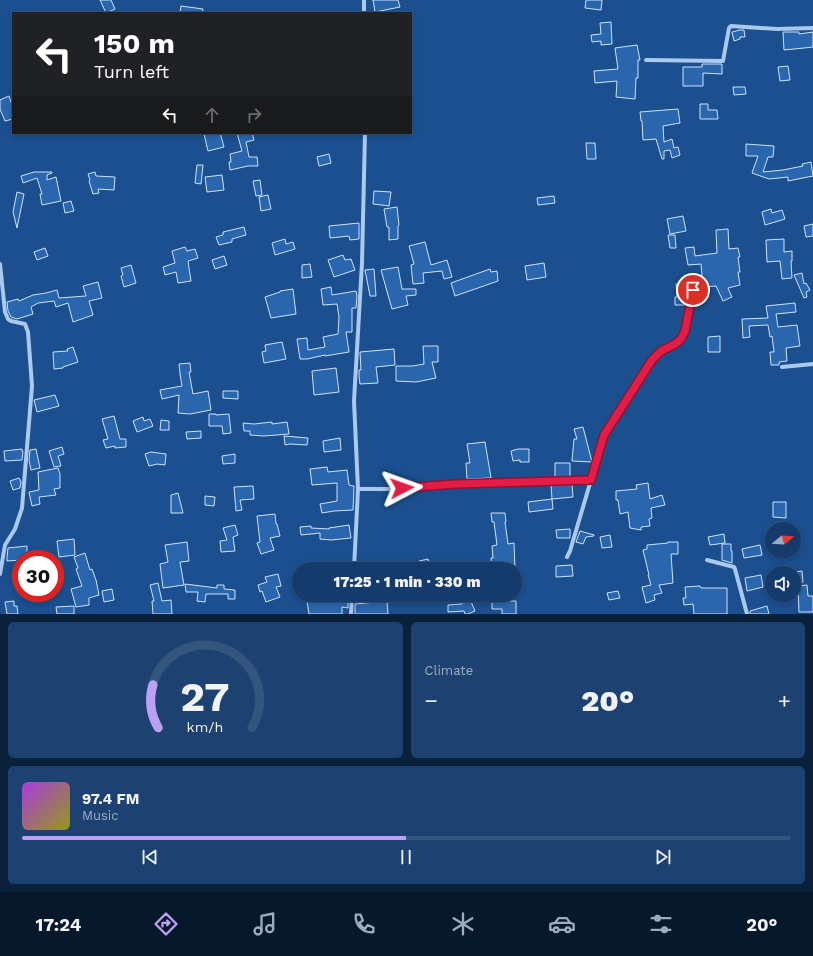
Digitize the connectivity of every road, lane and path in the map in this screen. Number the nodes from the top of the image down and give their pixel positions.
1 (364, 0) edge
2 (364, 12) edge
3 (813, 28) edge
4 (646, 60) dead end
5 (365, 134) edge
6 (0, 264) edge
7 (693, 290) dead end
8 (813, 364) edge
9 (782, 367) dead end
10 (591, 480) junction
11 (358, 489) junction
12 (567, 556) dead end
13 (707, 560) dead end
14 (354, 562) edge
15 (0, 574) edge
16 (352, 602) edge
17 (351, 614) edge
18 (747, 614) edge

1 - 2 street
3 - 4 street
5 - 11 street
6 - 15 street
7 - 10 street
8 - 9 street
10 - 11 street
10 - 12 street
11 - 14 street
13 - 18 street
16 - 17 street

